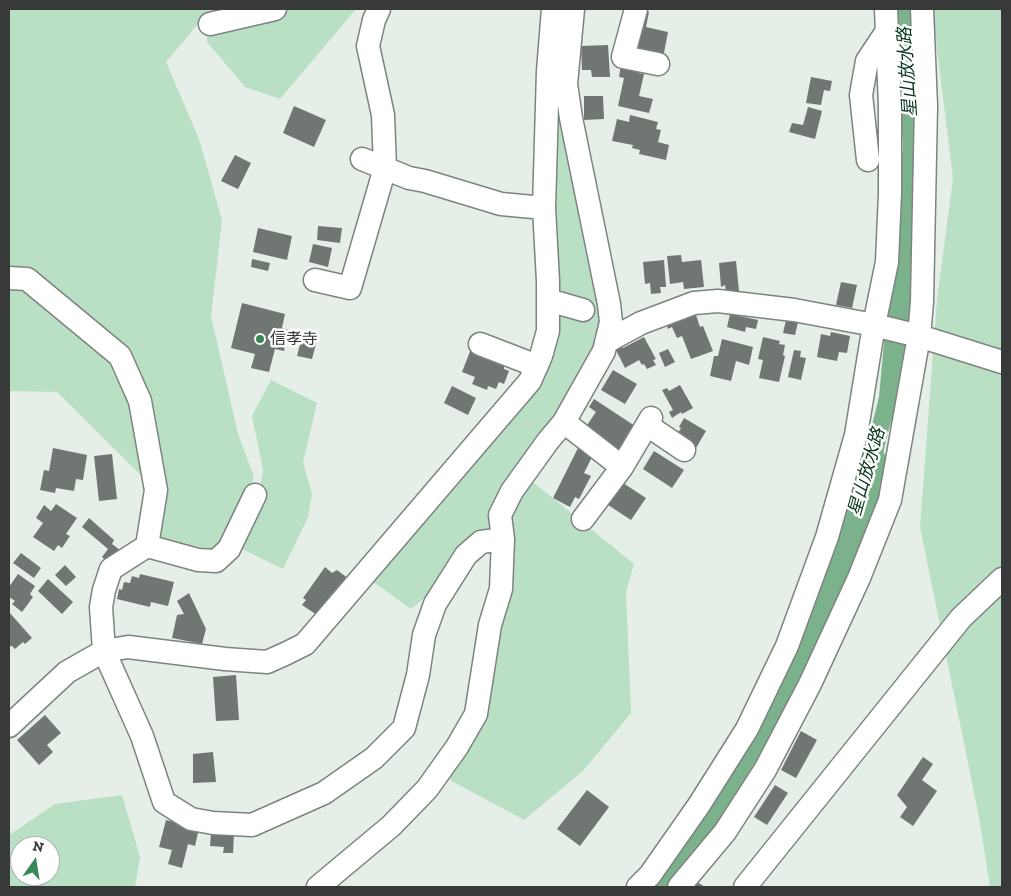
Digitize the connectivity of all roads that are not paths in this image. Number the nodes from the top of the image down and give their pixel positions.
1 (275, 9) edge
2 (379, 9) edge
3 (553, 9) edge
4 (573, 9) edge
5 (636, 9) edge
6 (886, 9) edge
7 (922, 9) edge
8 (210, 24) dead end
9 (887, 31) junction
10 (658, 64) dead end
11 (362, 159) dead end
12 (868, 160) dead end
13 (385, 168) junction
14 (544, 208) junction
15 (9, 278) edge
16 (315, 280) dead end
17 (548, 300) junction
18 (583, 310) dead end
19 (874, 325) junction
20 (919, 336) junction
21 (606, 342) junction
22 (480, 344) dead end
23 (1002, 362) edge
24 (537, 366) junction
25 (564, 422) junction
26 (684, 450) dead end
27 (622, 467) junction
28 (255, 495) dead end
29 (583, 519) dead end
30 (503, 539) junction
31 (147, 546) junction
32 (1002, 578) edge
33 (104, 651) junction
34 (9, 726) edge
35 (318, 887) edge
36 (638, 887) edge
37 (678, 887) edge
38 (745, 887) edge

1 - 8 street
2 - 13 street
3 - 14 street
4 - 21 street
5 - 10 street
6 - 9 street
7 - 20 street
9 - 12 street
9 - 19 street
11 - 13 street
13 - 14 street
13 - 16 street
14 - 17 street
15 - 31 street
17 - 18 street
17 - 24 street
19 - 20 street
19 - 21 street
19 - 36 street
20 - 23 street
20 - 37 street
21 - 25 street
22 - 24 street
24 - 33 street
25 - 27 street
25 - 30 street
26 - 27 street
27 - 29 street
28 - 31 street
30 - 33 street
30 - 35 street
31 - 33 street
32 - 38 street
33 - 34 street

